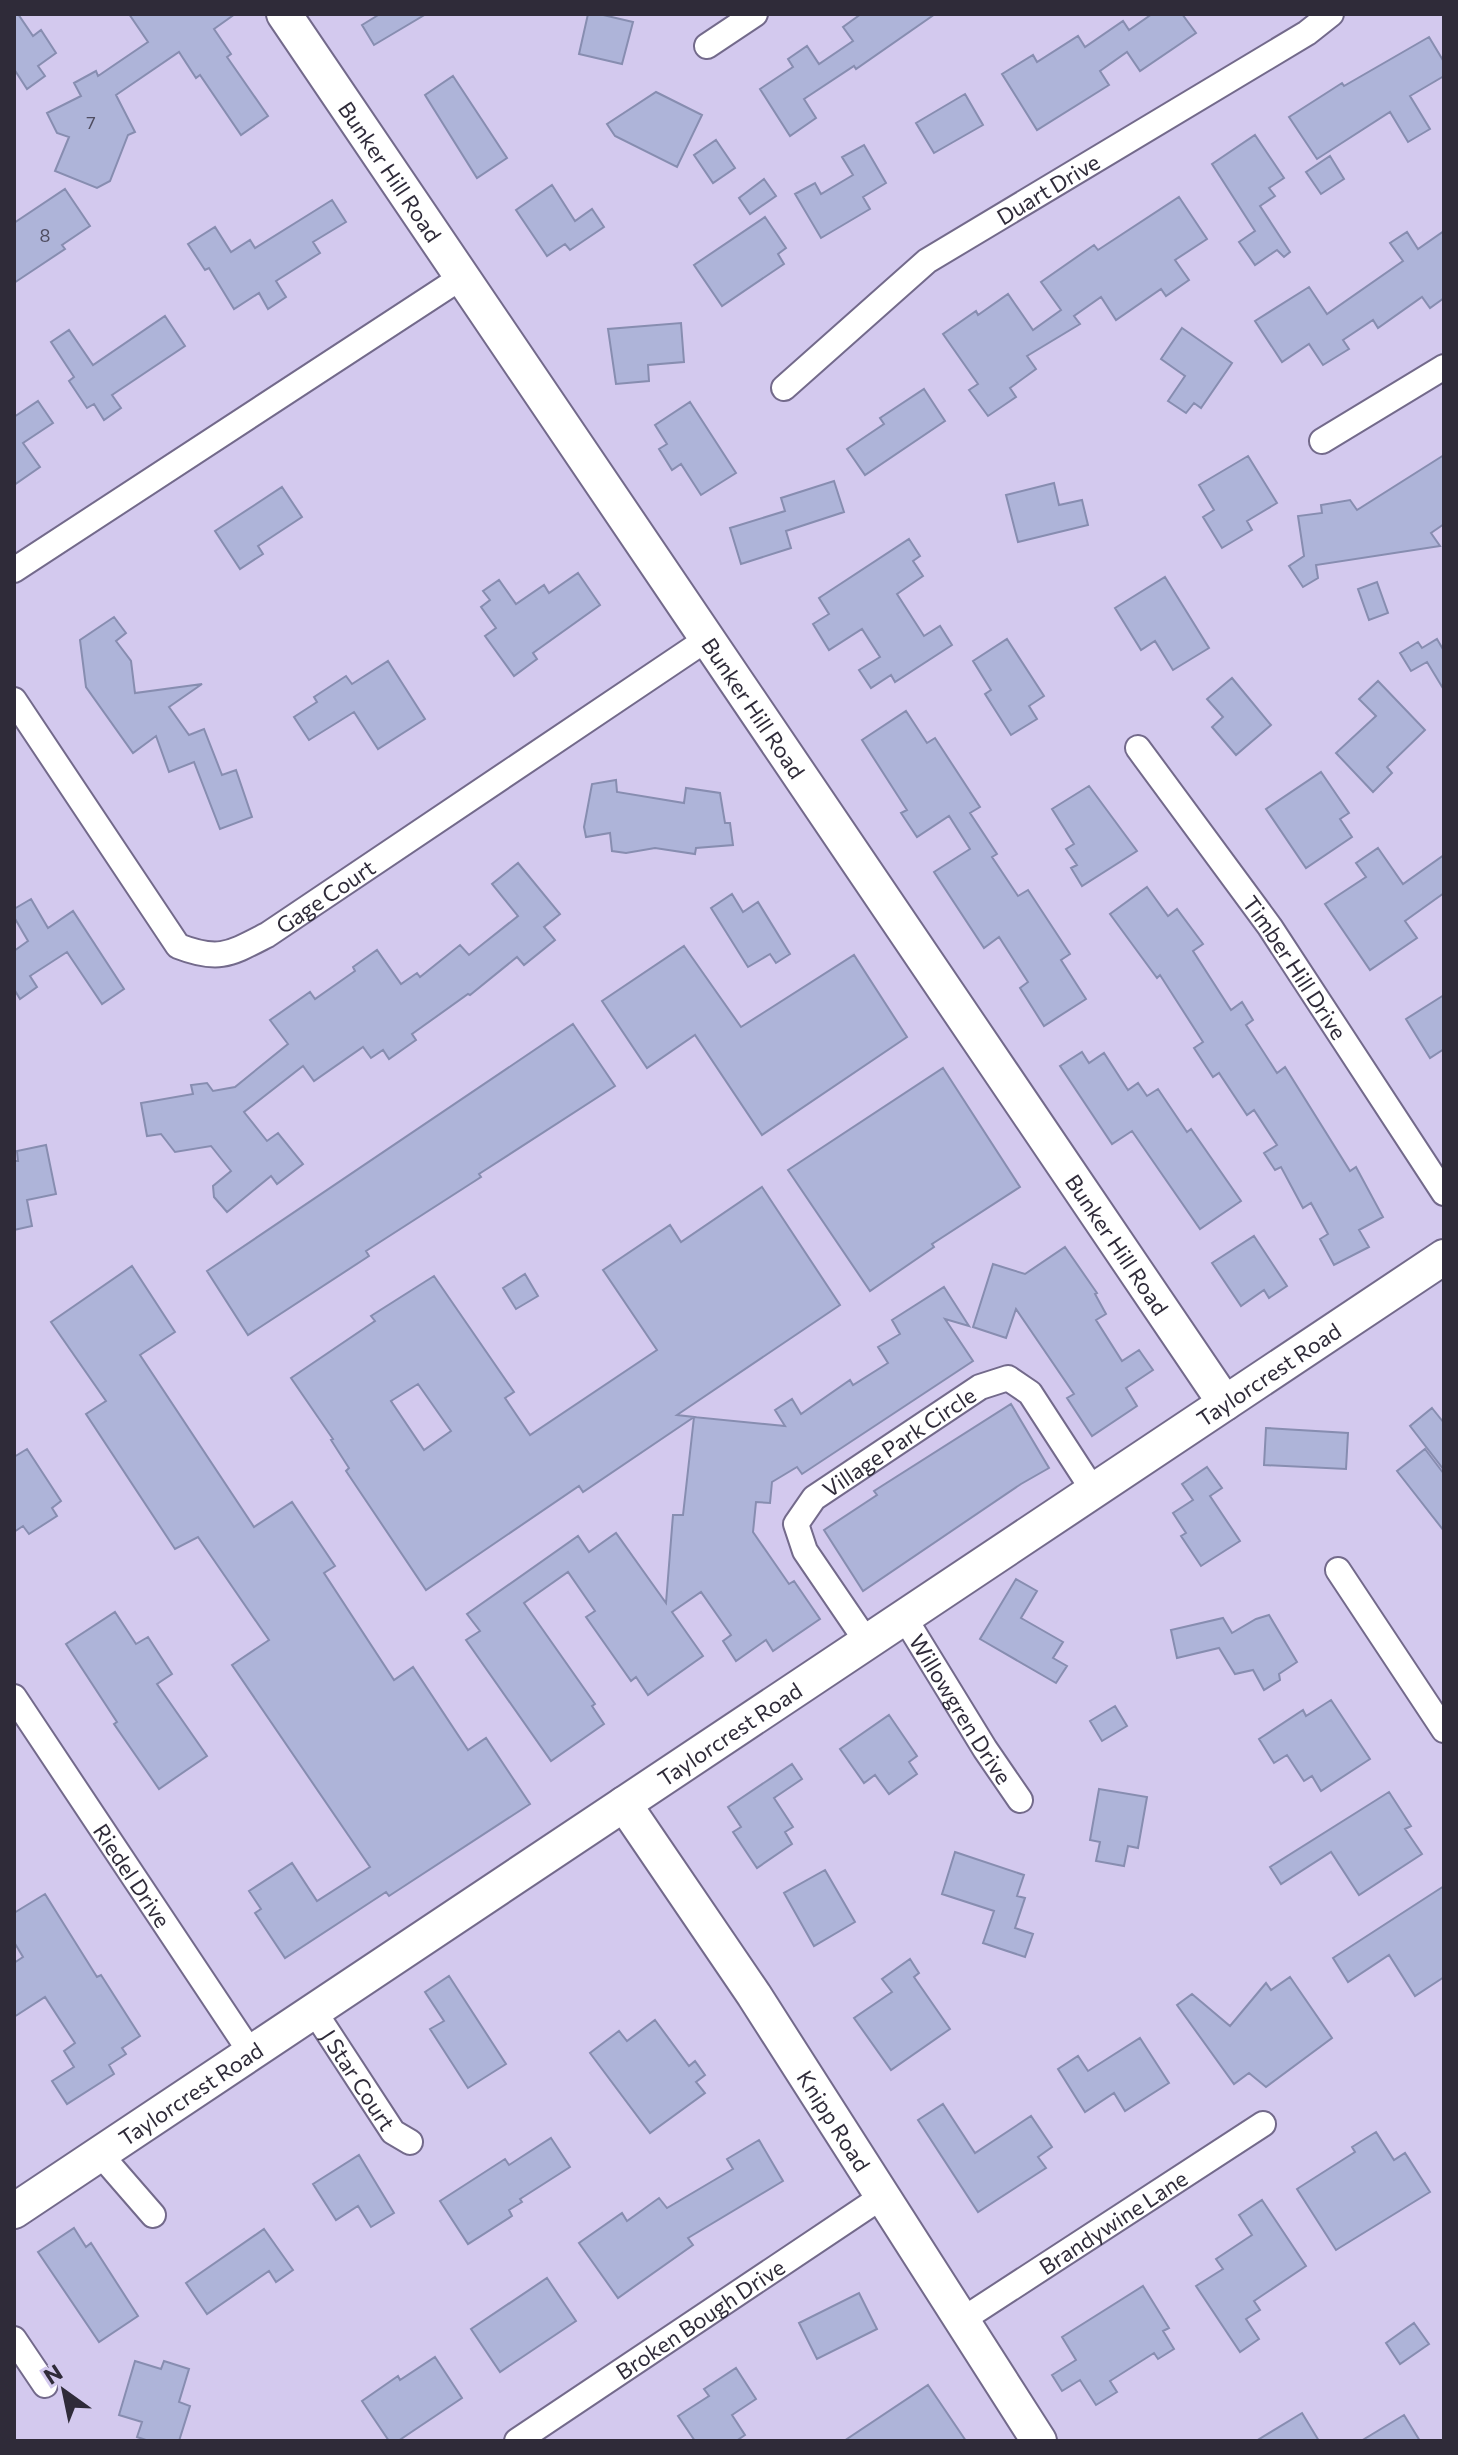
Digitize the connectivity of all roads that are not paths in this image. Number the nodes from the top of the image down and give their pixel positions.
1 (284, 14) edge
2 (755, 14) edge
3 (1331, 14) edge
4 (707, 46) dead end
5 (462, 277) junction
6 (1444, 367) edge
7 (784, 388) dead end
8 (1322, 441) dead end
9 (14, 570) edge
10 (707, 639) junction
11 (14, 700) edge
12 (1138, 748) dead end
13 (1444, 1193) edge
14 (1444, 1257) edge
15 (1225, 1403) junction
16 (1093, 1490) junction
17 (1338, 1570) dead end
18 (904, 1617) junction
19 (867, 1642) junction
20 (14, 1697) edge
21 (1444, 1730) edge
22 (1020, 1800) dead end
23 (624, 1804) junction
24 (314, 2011) junction
25 (251, 2053) junction
26 (1263, 2124) dead end
27 (410, 2142) dead end
28 (100, 2154) junction
29 (883, 2196) junction
30 (14, 2211) edge
31 (153, 2215) dead end
32 (962, 2320) junction
33 (14, 2339) edge
34 (45, 2385) dead end
35 (517, 2441) edge
36 (1039, 2441) edge

1 - 5 street, Bunker Hill Road
2 - 4 street
3 - 7 street, Duart Drive
5 - 9 street
5 - 10 street, Bunker Hill Road
6 - 8 street
10 - 11 street, Gage Court
10 - 15 street, Bunker Hill Road
12 - 13 street, Timber Hill Drive
14 - 15 street, Taylorcrest Road
15 - 16 street, Taylorcrest Road
16 - 18 street, Taylorcrest Road
16 - 19 street, Village Park Circle
17 - 21 street
18 - 19 street, Taylorcrest Road
18 - 22 street, Willowgren Drive
19 - 23 street, Taylorcrest Road
20 - 25 street, Riedel Drive
23 - 24 street, Taylorcrest Road
23 - 29 street, Knipp Road
24 - 25 street, Taylorcrest Road
24 - 27 street, J Star Court
25 - 28 street, Taylorcrest Road
26 - 32 street, Brandywine Lane
28 - 30 street, Taylorcrest Road
28 - 31 street
29 - 32 street, Knipp Road
29 - 35 street, Broken Bough Drive
32 - 36 street, Knipp Road
33 - 34 street

